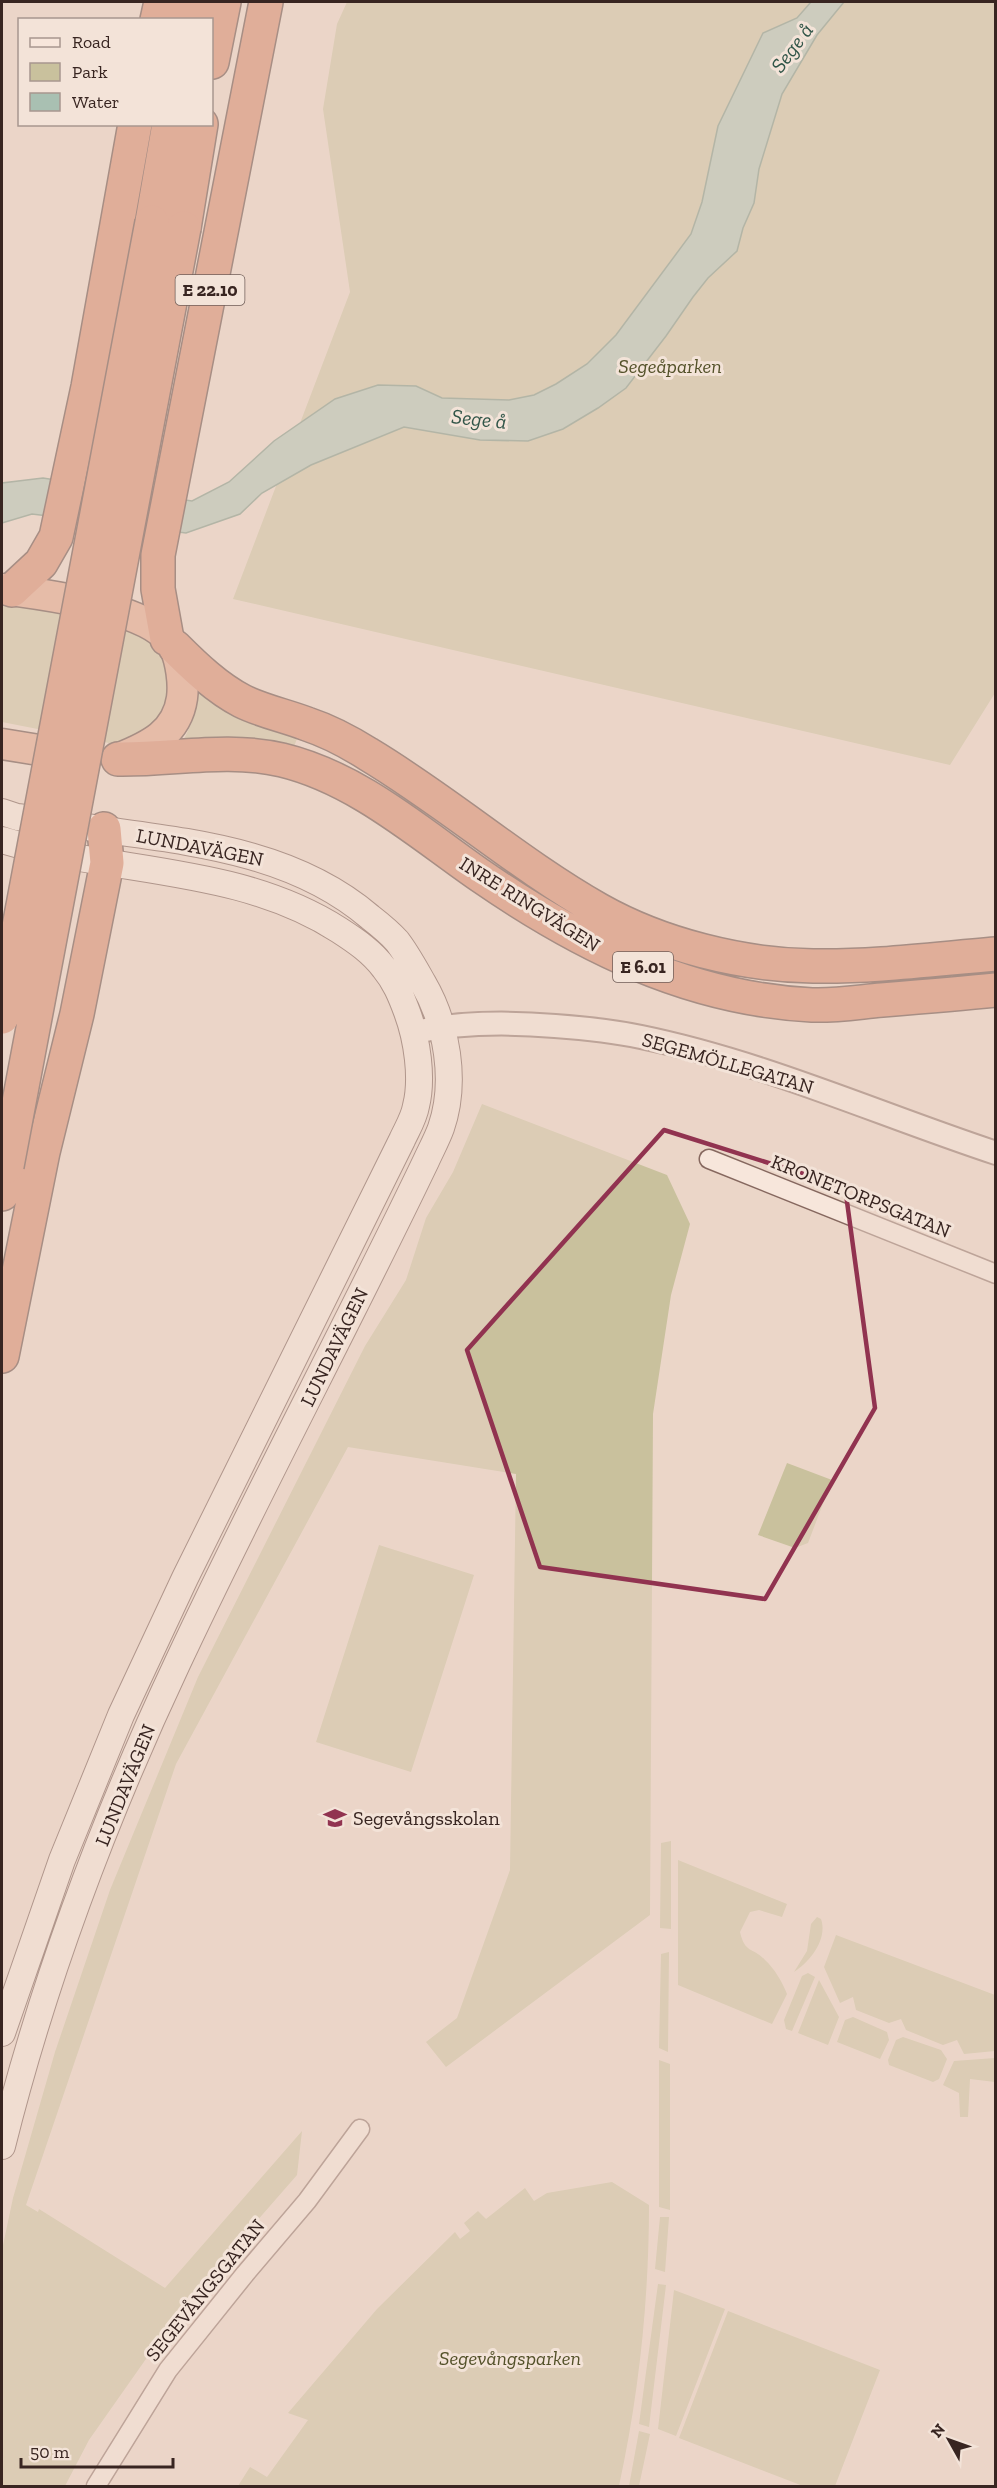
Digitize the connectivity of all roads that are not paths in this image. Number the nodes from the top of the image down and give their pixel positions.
1 (161, 2) edge
2 (191, 2) edge
3 (224, 2) edge
4 (266, 2) edge
5 (157, 18) edge
6 (187, 18) edge
7 (213, 57) edge
8 (135, 126) edge
9 (169, 126) edge
10 (201, 126) edge
11 (7, 590) edge
12 (171, 643) junction
13 (2, 744) edge
14 (118, 759) junction
15 (2, 812) edge
16 (104, 829) junction
17 (2, 840) edge
18 (107, 863) junction
19 (996, 954) edge
20 (996, 990) edge
21 (2, 1017) edge
22 (441, 1026) junction
23 (414, 1032) junction
24 (996, 1153) edge
25 (709, 1159) dead end
26 (4, 1180) edge
27 (996, 1274) edge
28 (2, 1356) edge
29 (2, 2033) edge
30 (360, 2129) dead end
31 (2, 2146) edge
32 (96, 2487) edge

1 - 5 highway
2 - 6 highway
3 - 7 highway
4 - 12 highway, E 22.10
8 - 11 highway
9 - 21 highway, bridge
10 - 26 highway, bridge
11 - 12 highway
12 - 14 highway
12 - 19 highway, INRE RINGVÄGEN / E 6.01
13 - 14 highway
14 - 20 highway, INRE RINGVÄGEN / E 6.01
15 - 16 main road, LUNDAVÄGEN
16 - 18 highway
16 - 22 main road, LUNDAVÄGEN
17 - 18 main road, LUNDAVÄGEN
18 - 23 main road, LUNDAVÄGEN
18 - 28 highway
22 - 23 street, SEGEMÖLLEGATAN
22 - 24 street, SEGEMÖLLEGATAN
22 - 31 main road, LUNDAVÄGEN
23 - 29 main road, LUNDAVÄGEN
25 - 27 street, KRONETORPSGATAN
30 - 32 street, SEGEVÅNGSGATAN

